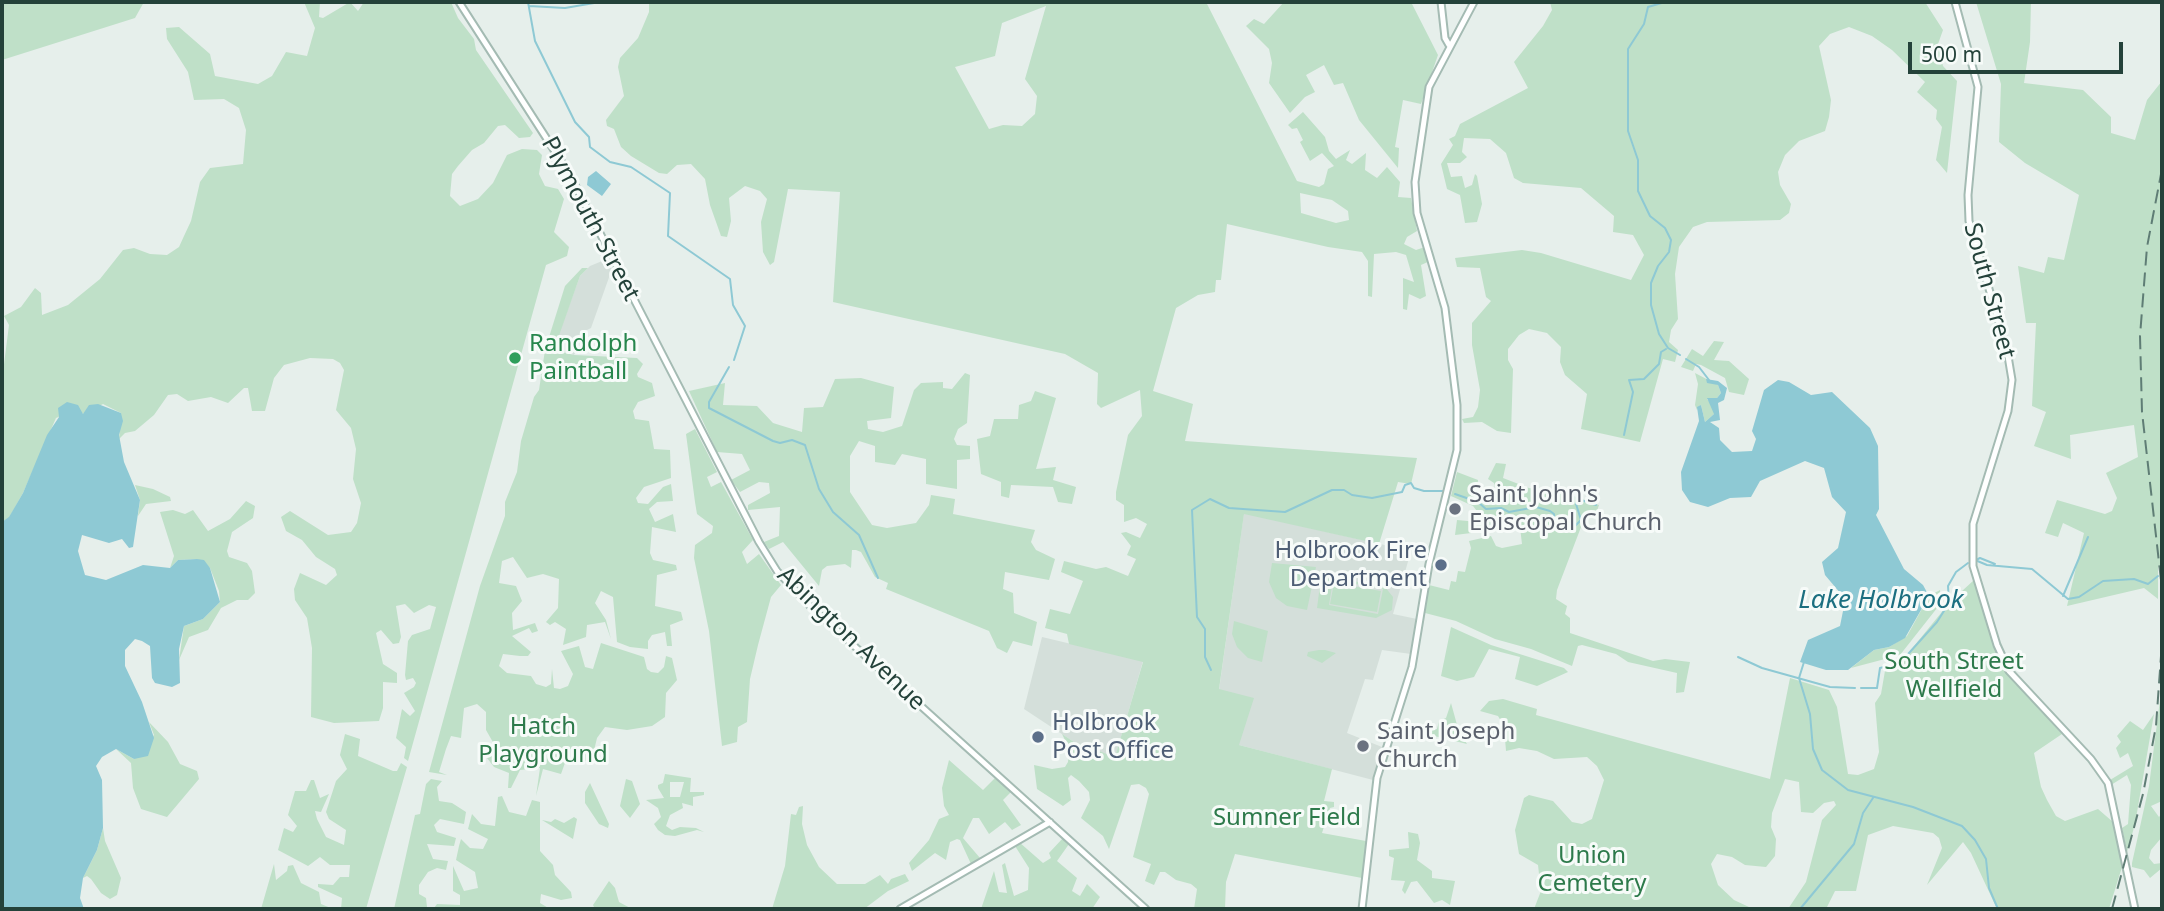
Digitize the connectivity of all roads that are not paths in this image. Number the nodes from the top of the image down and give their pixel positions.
1 (459, 2) edge
2 (1441, 2) edge
3 (1474, 2) edge
4 (1955, 2) edge
5 (1449, 46) junction
6 (671, 371) joint
7 (1050, 822) junction
8 (900, 909) edge
9 (1146, 909) edge
10 (1362, 909) edge
11 (2134, 909) edge

1 - 6 main road, Plymouth Street
2 - 5 main road
3 - 5 main road
4 - 11 main road, South Street
5 - 10 main road
6 - 7 main road, Abington Avenue
7 - 8 main road
7 - 9 main road

